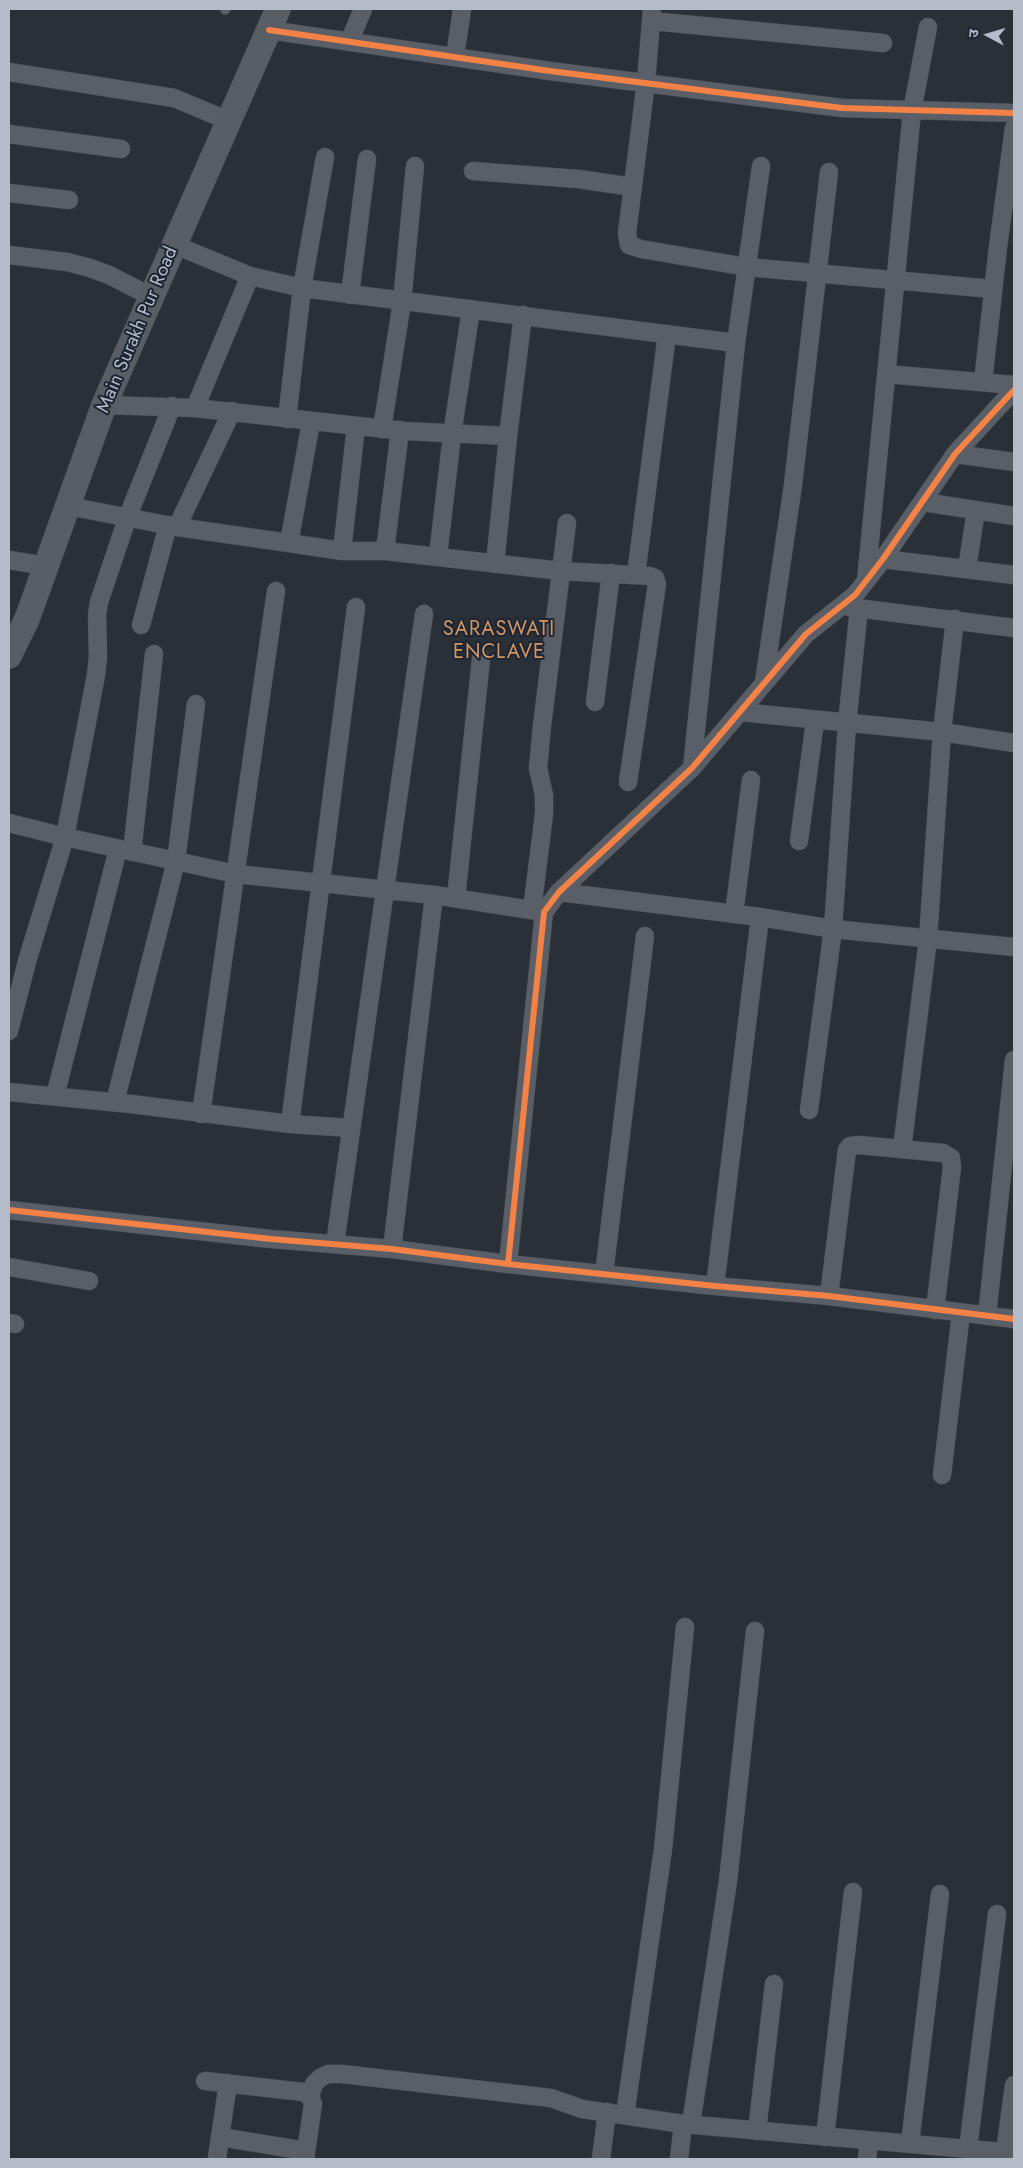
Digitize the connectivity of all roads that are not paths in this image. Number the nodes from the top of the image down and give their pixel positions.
1 (363, 9) edge
2 (462, 9) edge
3 (651, 15) edge
4 (274, 19) edge
5 (928, 26) dead end
6 (349, 42) junction
7 (883, 43) dead end
8 (455, 57) junction
9 (9, 72) edge
10 (646, 82) junction
11 (912, 111) junction
12 (1014, 113) edge
13 (229, 121) junction
14 (1014, 128) edge
15 (9, 134) edge
16 (121, 149) dead end
17 (325, 157) dead end
18 (368, 159) dead end
19 (415, 166) dead end
20 (761, 166) dead end
21 (473, 171) dead end
22 (829, 172) dead end
23 (633, 187) junction
24 (9, 193) edge
25 (70, 200) dead end
26 (175, 245) junction
27 (9, 255) edge
28 (747, 267) junction
29 (817, 273) junction
30 (250, 276) junction
31 (895, 280) junction
32 (302, 288) junction
33 (993, 289) junction
34 (350, 295) junction
35 (152, 297) junction
36 (402, 302) junction
37 (471, 309) junction
38 (523, 315) junction
39 (667, 334) junction
40 (736, 342) junction
41 (886, 374) junction
42 (983, 382) junction
43 (1014, 385) edge
44 (1014, 390) edge
45 (104, 405) junction
46 (172, 406) junction
47 (195, 408) junction
48 (232, 411) junction
49 (288, 419) junction
50 (311, 422) junction
51 (356, 426) junction
52 (391, 430) junction
53 (452, 435) junction
54 (508, 436) junction
55 (955, 454) junction
56 (1014, 462) edge
57 (923, 502) junction
58 (68, 506) junction
59 (976, 510) junction
60 (128, 516) junction
61 (1014, 516) edge
62 (567, 523) dead end
63 (172, 526) junction
64 (288, 544) junction
65 (342, 551) junction
66 (385, 552) junction
67 (438, 556) junction
68 (883, 558) junction
69 (9, 560) edge
70 (496, 564) junction
71 (46, 566) junction
72 (967, 569) junction
73 (561, 571) junction
74 (611, 574) junction
75 (636, 575) junction
76 (1014, 575) edge
77 (866, 582) junction
78 (276, 591) dead end
79 (841, 606) junction
80 (356, 607) dead end
81 (859, 608) junction
82 (424, 614) dead end
83 (954, 620) junction
84 (140, 625) dead end
85 (1014, 628) edge
86 (154, 654) dead end
87 (9, 656) edge
88 (481, 659) dead end
89 (764, 683) junction
90 (595, 702) dead end
91 (196, 704) dead end
92 (740, 712) junction
93 (815, 721) junction
94 (847, 724) junction
95 (942, 732) junction
96 (1014, 743) edge
97 (692, 768) junction
98 (751, 780) dead end
99 (628, 782) dead end
100 (10, 828) edge
101 (65, 837) junction
102 (799, 841) dead end
103 (125, 850) junction
104 (176, 861) junction
105 (236, 874) junction
106 (320, 883) junction
107 (385, 889) junction
108 (559, 892) junction
109 (434, 895) junction
110 (456, 898) junction
111 (538, 911) junction
112 (734, 914) junction
113 (760, 917) junction
114 (833, 929) junction
115 (645, 936) dead end
116 (928, 939) junction
117 (1014, 947) edge
118 (9, 1031) edge
119 (1014, 1060) edge
120 (9, 1092) edge
121 (55, 1096) junction
122 (115, 1102) junction
123 (808, 1110) dead end
124 (201, 1114) junction
125 (290, 1124) junction
126 (351, 1128) junction
127 (902, 1149) junction
128 (9, 1210) edge
129 (335, 1244) junction
130 (392, 1249) junction
131 (508, 1264) junction
132 (9, 1267) edge
133 (604, 1274) junction
134 (89, 1281) dead end
135 (715, 1286) junction
136 (829, 1296) junction
137 (935, 1310) junction
138 (961, 1313) junction
139 (987, 1316) junction
140 (1014, 1319) edge
141 (942, 1475) dead end
142 (685, 1627) dead end
143 (755, 1630) dead end
144 (853, 1892) dead end
145 (940, 1894) dead end
146 (997, 1914) dead end
147 (774, 1984) dead end
148 (205, 2080) dead end
149 (228, 2083) junction
150 (1014, 2085) edge
151 (310, 2096) junction
152 (607, 2112) junction
153 (625, 2115) junction
154 (687, 2124) junction
155 (757, 2130) junction
156 (220, 2137) junction
157 (824, 2137) junction
158 (869, 2141) junction
159 (910, 2143) junction
160 (968, 2149) junction
161 (1010, 2153) edge
162 (305, 2155) edge
163 (217, 2158) dead end
164 (601, 2159) edge
165 (679, 2159) edge
166 (867, 2159) edge

1 - 6 street
2 - 8 street
3 - 7 street
3 - 10 street
4 - 6 street
4 - 13 street, Main Surakh Pur Road
5 - 11 street
6 - 8 street
8 - 10 street
9 - 13 street
10 - 11 street
10 - 23 street
11 - 12 street
11 - 31 street
13 - 26 street, Main Surakh Pur Road
14 - 33 street
15 - 16 street
17 - 32 street
18 - 34 street
19 - 36 street
20 - 28 street
21 - 23 street
22 - 29 street
23 - 28 street
24 - 25 street
26 - 30 street
26 - 35 street, Main Surakh Pur Road
27 - 35 street
28 - 29 street
28 - 40 street
29 - 31 street
29 - 89 street
30 - 32 street
30 - 47 street
31 - 33 street
31 - 41 street
32 - 34 street
32 - 49 street
33 - 42 street
34 - 36 street
35 - 45 street, Main Surakh Pur Road
36 - 37 street
36 - 52 street
37 - 38 street
37 - 53 street
38 - 39 street
38 - 54 street
39 - 40 street
39 - 75 street
40 - 97 street
41 - 42 street
41 - 77 street
42 - 43 street
44 - 55 street
45 - 46 street
45 - 58 street, Main Surakh Pur Road
46 - 47 street
46 - 60 street
47 - 48 street
48 - 49 street
48 - 63 street
49 - 50 street
50 - 51 street
50 - 64 street
51 - 52 street
51 - 65 street
52 - 53 street
52 - 66 street
53 - 54 street
53 - 67 street
54 - 70 street
55 - 56 street
55 - 57 street
57 - 59 street
57 - 68 street
58 - 60 street
58 - 71 street, Main Surakh Pur Road
59 - 61 street
59 - 72 street
60 - 63 street
60 - 101 street
62 - 73 street
63 - 64 street
63 - 84 street
64 - 65 street
65 - 66 street
66 - 67 street
67 - 70 street
68 - 72 street
68 - 77 street
69 - 71 street
70 - 73 street
71 - 87 street, Main Surakh Pur Road
72 - 76 street
73 - 74 street
73 - 111 street
74 - 75 street
74 - 90 street
75 - 99 street
77 - 79 street
78 - 105 street
79 - 81 street
79 - 89 street
80 - 106 street
81 - 83 street
81 - 94 street
82 - 107 street
83 - 85 street
83 - 95 street
86 - 103 street
88 - 110 street
89 - 92 street
91 - 104 street
92 - 93 street
92 - 97 street
93 - 94 street
93 - 102 street
94 - 95 street
94 - 114 street
95 - 96 street
95 - 116 street
97 - 108 street
98 - 112 street
100 - 101 street
101 - 103 street
101 - 118 street
103 - 104 street
103 - 121 street
104 - 105 street
104 - 122 street
105 - 106 street
105 - 124 street
106 - 107 street
106 - 125 street
107 - 109 street
107 - 126 street
108 - 111 street
108 - 112 street
109 - 110 street
109 - 130 street
110 - 111 street
111 - 131 street
112 - 113 street
113 - 114 street
113 - 135 street
114 - 116 street
114 - 123 street
115 - 133 street
116 - 117 street
116 - 127 street
119 - 139 street
120 - 121 street
121 - 122 street
122 - 124 street
124 - 125 street
125 - 126 street
126 - 129 street
127 - 136 street
127 - 137 street
128 - 129 street
129 - 130 street
130 - 131 street
131 - 133 street
132 - 134 street
133 - 135 street
135 - 136 street
136 - 137 street
137 - 138 street
138 - 139 street
138 - 141 street
139 - 140 street
142 - 153 street
143 - 154 street
144 - 157 street
145 - 159 street
146 - 160 street
147 - 155 street
148 - 149 street
149 - 151 street
149 - 156 street
150 - 161 street
151 - 152 street
151 - 162 street
152 - 153 street
152 - 164 street
153 - 154 street
154 - 155 street
154 - 165 street
155 - 157 street
156 - 162 street
156 - 163 street
157 - 158 street
158 - 159 street
158 - 166 street
159 - 160 street
160 - 161 street

